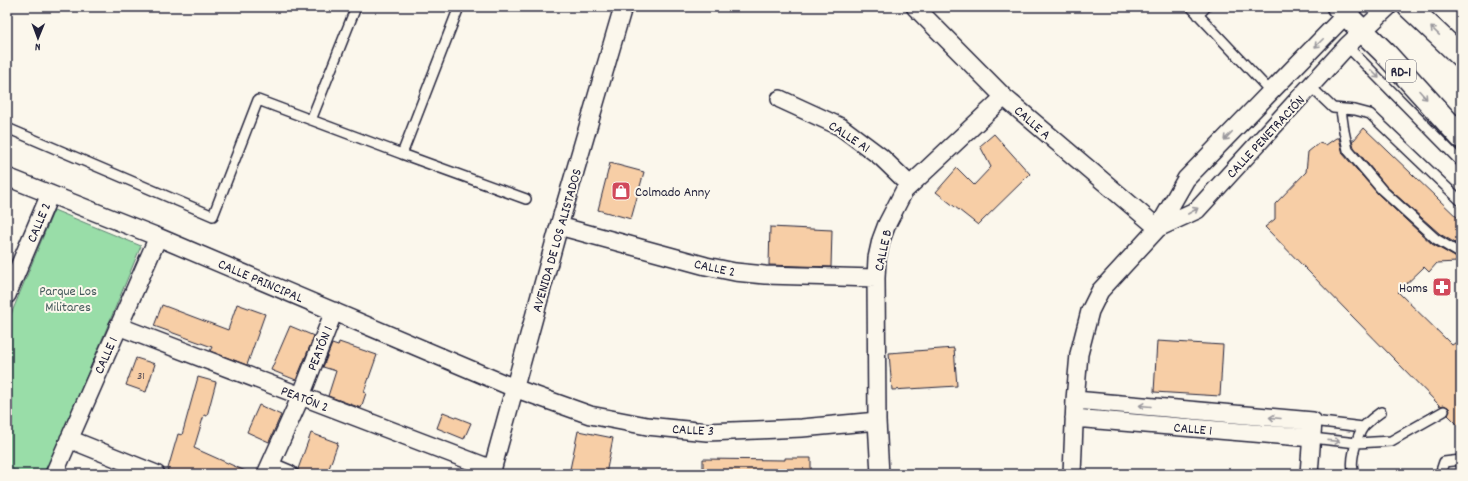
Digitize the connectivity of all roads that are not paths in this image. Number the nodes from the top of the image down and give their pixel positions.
1 (356, 7) edge
2 (459, 7) edge
3 (623, 7) edge
4 (915, 7) edge
5 (1190, 7) edge
6 (1206, 7) edge
7 (1388, 7) edge
8 (1409, 7) edge
9 (1345, 9) edge
10 (1198, 15) junction
11 (1355, 39) junction
12 (1461, 56) edge
13 (1311, 87) junction
14 (1270, 92) junction
15 (1004, 96) junction
16 (780, 100) dead end
17 (1341, 110) junction
18 (311, 120) junction
19 (7, 128) edge
20 (1461, 137) edge
21 (402, 154) junction
22 (1461, 162) edge
23 (7, 178) edge
24 (910, 185) junction
25 (50, 194) junction
26 (526, 199) dead end
27 (1461, 201) edge
28 (559, 226) junction
29 (1158, 228) junction
30 (158, 237) junction
31 (1461, 254) edge
32 (876, 278) junction
33 (7, 295) edge
34 (334, 311) junction
35 (118, 326) junction
36 (514, 388) junction
37 (300, 396) junction
38 (1075, 400) junction
39 (1444, 411) dead end
40 (1381, 412) dead end
41 (1074, 418) junction
42 (877, 421) junction
43 (1313, 421) junction
44 (1363, 428) junction
45 (1312, 438) junction
46 (69, 439) junction
47 (1357, 443) junction
48 (1461, 460) edge
49 (268, 470) edge
50 (492, 471) edge
51 (54, 474) edge
52 (156, 474) edge
53 (289, 474) edge
54 (880, 474) edge
55 (1072, 474) edge
56 (1308, 474) edge
57 (1355, 474) edge
58 (1440, 474) edge

1 - 18 lane
2 - 21 lane
3 - 28 street, AVENIDA DE LOS ALISTADOS
4 - 15 street, CALLE A
5 - 10 lane
6 - 10 lane
7 - 11 street, CALLE PENETRACIÓN
12 -> 8 highway
9 - 11 highway, RD-1
9 -> 14 street, CALLE PENETRACIÓN
10 - 14 lane
11 - 13 street, CALLE PENETRACIÓN
11 -> 20 highway, RD-1
11 -> 22 lane
13 - 17 lane
29 -> 13 street, CALLE PENETRACIÓN
14 -> 29 street, CALLE PENETRACIÓN
15 - 24 street, CALLE B
15 - 29 street, CALLE A
16 - 24 street, CALLE A1
17 - 27 lane
17 - 31 lane
18 - 19 lane
18 - 21 lane
21 - 26 lane
23 - 25 street, CALLE PRINCIPAL
24 - 32 street, CALLE B
25 - 30 street, CALLE PRINCIPAL
25 - 33 street, CALLE 2
28 - 32 street, CALLE 2
28 - 36 street, AVENIDA DE LOS ALISTADOS
29 - 38 street, CALLE PENETRACIÓN
30 - 34 street, CALLE PRINCIPAL
30 - 35 street, CALLE 1
32 - 42 street, CALLE B
34 - 36 street, CALLE PRINCIPAL
34 - 37 street, PEATÓN 1
35 - 37 street, PEATÓN 2
35 - 46 street, CALLE 1
36 - 42 street, CALLE 3
36 - 50 street, AVENIDA DE LOS ALISTADOS
37 - 49 street, PEATÓN 1
37 - 50 street, PEATÓN 2
38 - 41 street, CALLE PENETRACIÓN
43 -> 38 street
39 - 47 lane
40 - 44 lane
41 - 45 street, CALLE 1
41 - 55 street, CALLE PENETRACIÓN
42 - 54 street, CALLE B
43 - 44 lane
43 - 45 street
44 - 47 lane
45 -> 47 lane
45 - 56 street
46 - 51 street, CALLE 1
46 - 52 street
47 - 57 lane
48 - 58 lane
49 - 53 street

